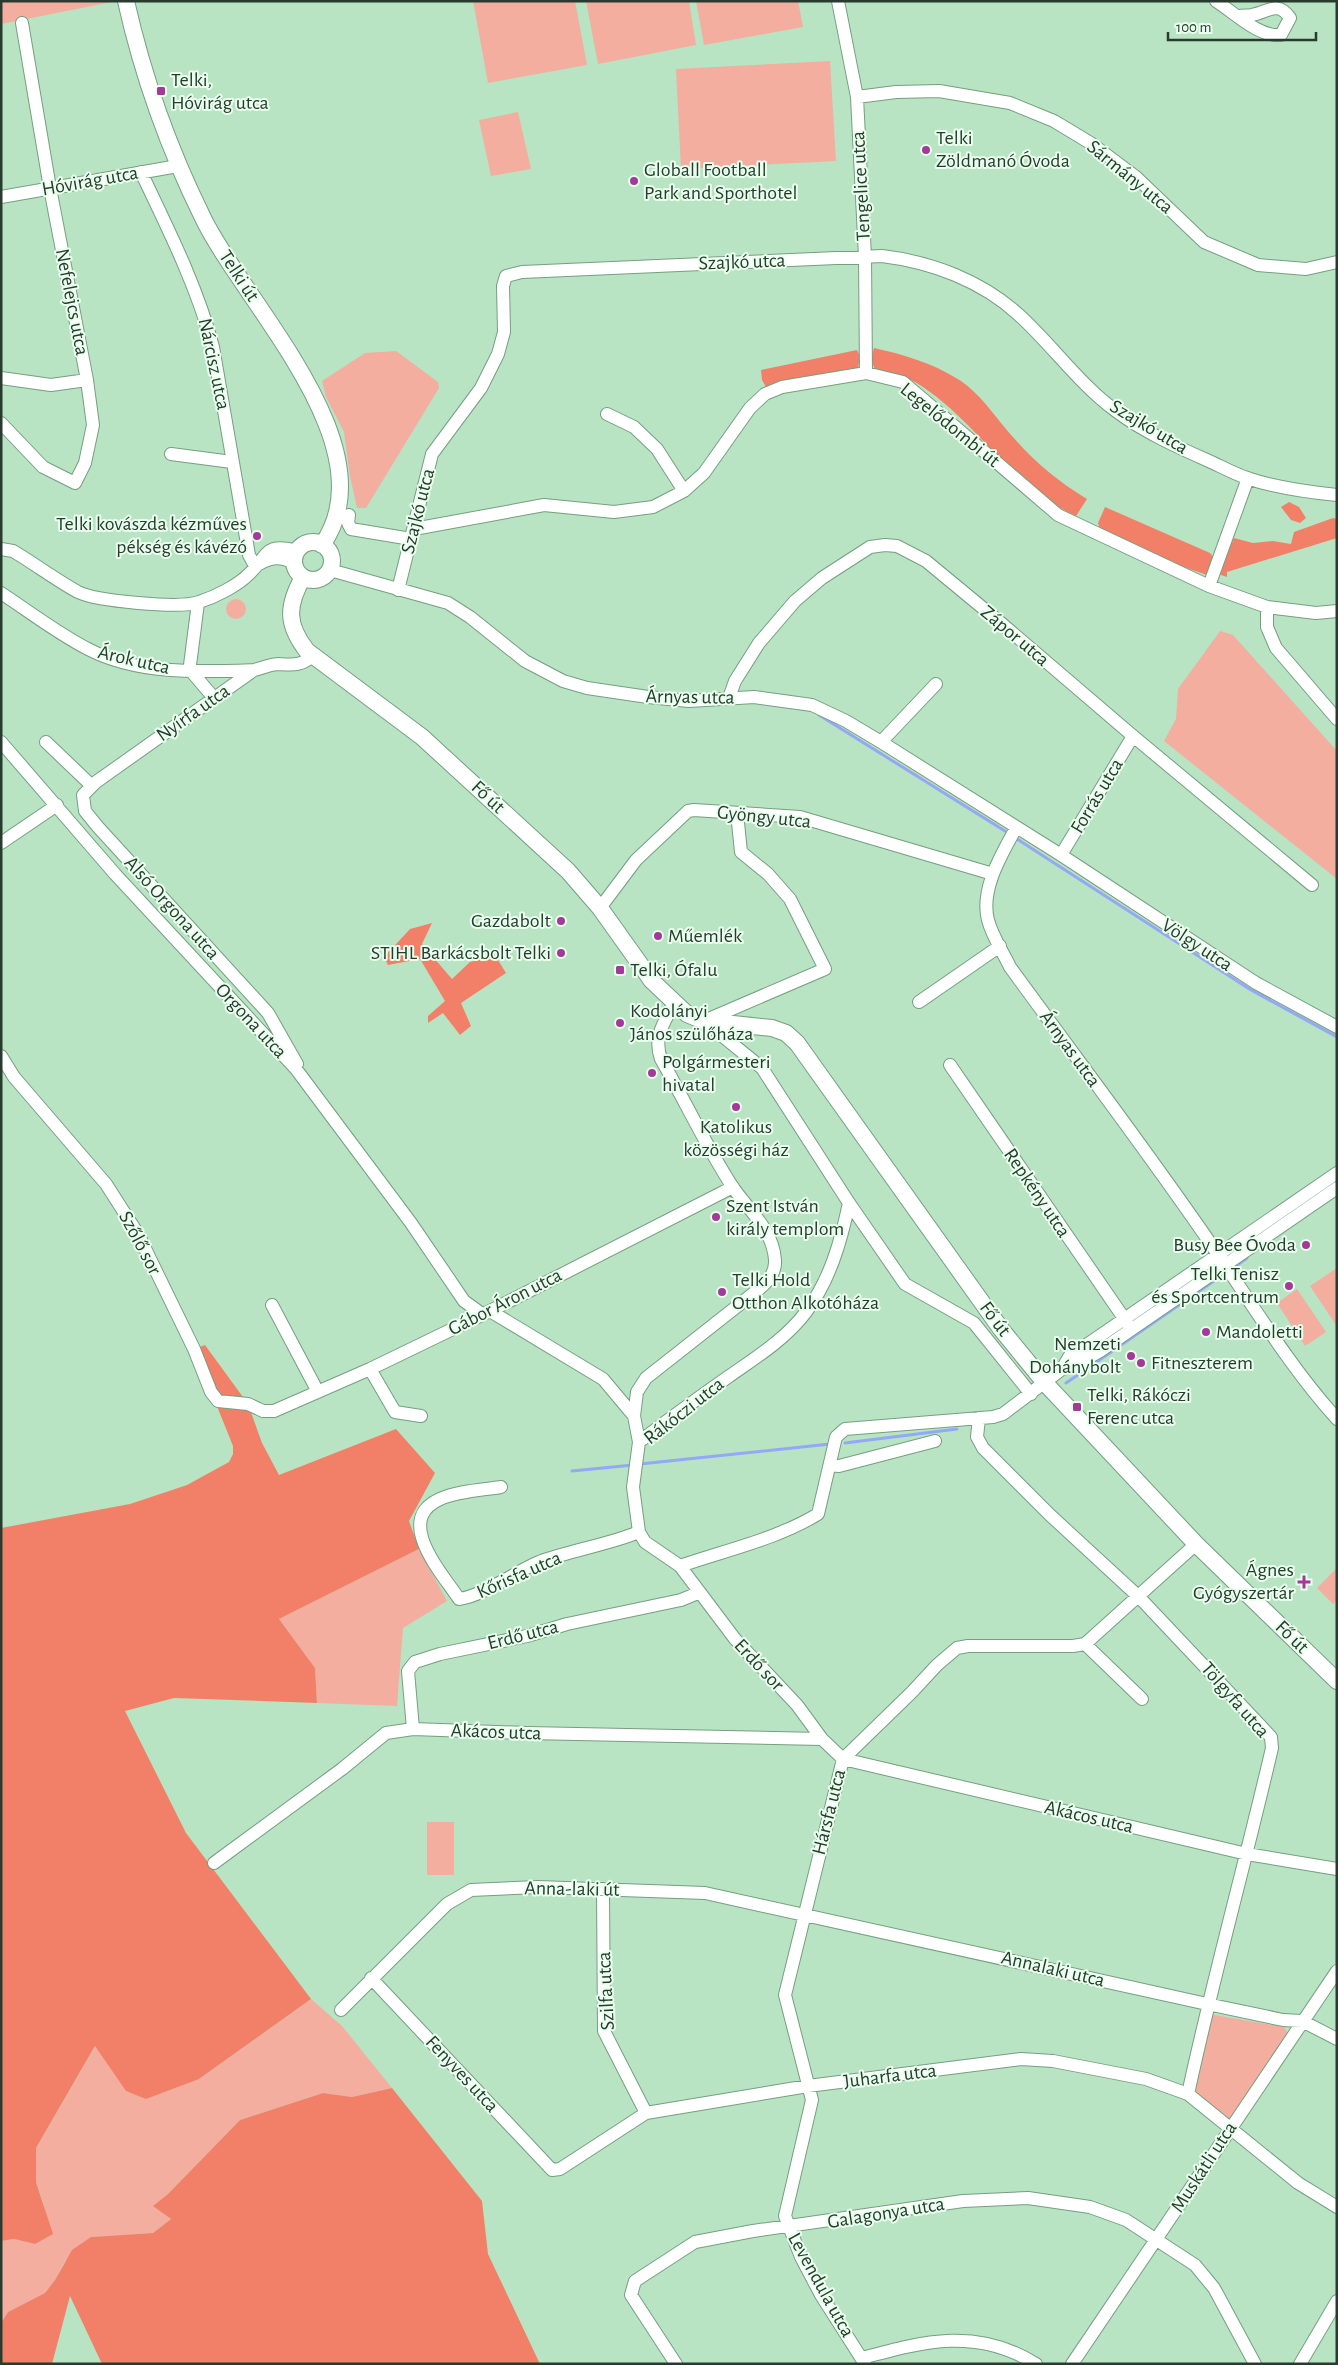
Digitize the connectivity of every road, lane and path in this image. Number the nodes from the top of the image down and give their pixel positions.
1 (126, 1) edge
2 (838, 1) edge
3 (1216, 1) edge
4 (1239, 16) dead end
5 (22, 23) dead end
6 (857, 97) junction
7 (178, 166) junction
8 (141, 172) junction
9 (50, 188) junction
10 (1, 197) edge
11 (865, 257) junction
12 (1337, 262) edge
13 (866, 373) junction
14 (1, 378) edge
15 (87, 380) junction
16 (607, 414) dead end
17 (1, 423) edge
18 (171, 454) dead end
19 (232, 462) junction
20 (1248, 478) junction
21 (684, 491) junction
22 (1337, 495) edge
23 (349, 515) dead end
24 (412, 534) junction
25 (322, 544) junction
26 (1, 549) edge
27 (296, 557) junction
28 (255, 566) junction
29 (330, 570) junction
30 (303, 577) junction
31 (1208, 586) junction
32 (398, 590) junction
33 (1, 592) edge
34 (198, 603) junction
35 (1267, 607) junction
36 (1337, 611) edge
37 (313, 656) junction
38 (254, 670) junction
39 (191, 671) junction
40 (936, 684) dead end
41 (214, 698) junction
42 (728, 698) junction
43 (1337, 719) edge
44 (1133, 736) junction
45 (1, 742) edge
46 (46, 742) dead end
47 (881, 742) junction
48 (88, 791) junction
49 (57, 805) junction
50 (737, 813) junction
51 (1016, 828) junction
52 (1, 843) edge
53 (1061, 855) junction
54 (993, 874) junction
55 (1312, 885) dead end
56 (600, 908) junction
57 (1000, 946) junction
58 (919, 1002) dead end
59 (674, 1003) junction
60 (704, 1021) junction
61 (1337, 1027) edge
62 (1, 1056) edge
63 (950, 1065) dead end
64 (296, 1069) junction
65 (1337, 1173) edge
66 (733, 1187) junction
67 (1337, 1188) edge
68 (849, 1203) junction
69 (1217, 1254) junction
70 (1224, 1265) junction
71 (272, 1305) dead end
72 (486, 1312) junction
73 (1128, 1325) junction
74 (370, 1369) junction
75 (1045, 1383) junction
76 (318, 1392) junction
77 (1031, 1394) junction
78 (274, 1411) joint
79 (421, 1416) dead end
80 (634, 1416) junction
81 (978, 1418) junction
82 (1337, 1419) edge
83 (935, 1441) dead end
84 (639, 1442) junction
85 (830, 1466) junction
86 (501, 1487) dead end
87 (639, 1532) junction
88 (1196, 1544) junction
89 (680, 1566) junction
90 (698, 1593) junction
91 (1139, 1597) junction
92 (1085, 1644) junction
93 (1337, 1681) edge
94 (1142, 1699) dead end
95 (413, 1728) junction
96 (822, 1739) junction
97 (843, 1759) junction
98 (1247, 1854) junction
99 (214, 1863) dead end
100 (1337, 1869) edge
101 (603, 1889) junction
102 (804, 1913) junction
103 (1337, 1970) edge
104 (372, 1978) junction
105 (1207, 2004) junction
106 (342, 2010) dead end
107 (1302, 2021) junction
108 (1337, 2039) edge
109 (808, 2086) junction
110 (1188, 2094) junction
111 (646, 2113) junction
112 (1229, 2128) junction
113 (552, 2170) joint
114 (1337, 2207) edge
115 (789, 2227) junction
116 (1156, 2240) junction
117 (1337, 2300) edge
118 (1332, 2320) edge
119 (863, 2361) edge
120 (676, 2364) edge
121 (1036, 2364) edge
122 (1072, 2364) edge
123 (1255, 2364) edge
124 (1300, 2364) edge

1 - 7 main road, Telki út
2 - 6 street, Tengelice utca
3 - 4 street
5 - 9 street, Nefelejcs utca
6 - 11 street, Tengelice utca
6 - 12 street, Sármány utca
7 - 8 street, Hóvirág utca
7 - 25 main road, Telki út
8 - 9 street, Hóvirág utca
8 - 19 street, Nárcisz utca
9 - 10 street, Hóvirág utca
9 - 15 street, Nefelejcs utca
11 - 13 street, Tengelice utca
11 - 20 street, Szajkó utca
11 - 24 street, Szajkó utca
13 - 21 street, Legelődombi út
13 - 31 street, Legelődombi út
14 - 15 street
15 - 17 street, Nefelejcs utca
16 - 21 street
18 - 19 street
19 - 28 street, Nárcisz utca
20 - 22 street
20 - 31 street
21 - 24 street, Legelődombi út
23 - 24 street, Legelődombi út
24 - 32 street, Szajkó utca
25 - 27 main road
25 - 29 main road
26 - 34 street
27 - 28 street
27 - 30 main road
28 - 34 street
29 - 30 main road
29 - 32 street, Árnyas utca
30 - 37 main road, Fő út
31 - 35 street, Legelődombi út
32 - 42 street, Árnyas utca
33 - 39 street, Árok utca
34 - 39 street
35 - 36 street, Legelődombi út
35 - 43 street
37 - 38 street, Nyírfa utca
37 - 56 main road, Fő út
38 - 39 street, Árok utca
38 - 41 street, Nyírfa utca
39 - 41 street
40 - 47 street
41 - 48 street, Nyírfa utca
42 - 44 street, Zápor utca
42 - 47 street, Árnyas utca
44 - 53 street, Forrás utca
44 - 55 street, Zápor utca
45 - 49 street, Orgona utca
46 - 48 street
47 - 51 street, Árnyas utca
48 - 64 street, Alsó Orgona utca
49 - 52 street
49 - 64 street, Orgona utca
50 - 54 street, Gyöngy utca
50 - 56 street, Gyöngy utca
50 - 60 street
51 - 53 street, Árnyas utca
51 - 54 street, Árnyas utca
53 - 61 street, Völgy utca
54 - 57 street, Árnyas utca
56 - 59 main road, Fő út
57 - 58 street
57 - 69 street, Árnyas utca
59 - 60 main road, Fő út
59 - 66 street
60 - 68 street, Fő út
60 - 75 main road, Fő út
62 - 78 street, Szőlő sor
63 - 73 street, Repkény utca
64 - 72 street, Orgona utca
65 - 69 street
66 - 72 street, Gábor Áron utca
66 - 80 street
67 - 70 street
68 - 77 street, Fő út
68 - 84 street, Rákóczi utca
69 - 70 street, Árnyas utca
69 - 73 street
70 - 73 street
70 - 82 street, Árnyas utca
71 - 76 street
72 - 74 street, Gábor Áron utca
72 - 80 street, Orgona utca
73 - 75 street
74 - 76 street, Gábor Áron utca
74 - 79 street
75 - 77 street
75 - 88 main road, Fő út
76 - 78 street, Gábor Áron utca
77 - 81 street
80 - 84 street
81 - 85 street
81 - 91 street, Tölgyfa utca
83 - 85 street
84 - 87 street, Rákóczi utca
85 - 89 street
86 - 87 street, Kőrisfa utca
87 - 89 street
88 - 91 street
88 - 93 main road, Fő út
89 - 90 street, Erdő sor
90 - 95 street, Erdő utca
90 - 96 street, Erdő sor
91 - 92 street
91 - 98 street, Tölgyfa utca
92 - 94 street
92 - 97 street, Hársfa utca
95 - 96 street, Akácos utca
95 - 99 street, Akácos utca
96 - 97 street, Erdő sor
97 - 98 street, Akácos utca
97 - 102 street, Hársfa utca
98 - 100 street, Akácos utca
98 - 105 street, Tölgyfa utca
101 - 102 street, Anna-laki út
101 - 104 street, Anna-laki út
101 - 111 street, Szilfa utca
102 - 105 street, Annalaki utca
102 - 109 street, Hársfa utca
103 - 107 street, Muskátli utca
104 - 106 street
104 - 113 street, Fenyves utca
105 - 107 street, Annalaki utca
105 - 110 street, Tölgyfa utca
107 - 108 street
107 - 112 street, Muskátli utca
109 - 110 street, Juharfa utca
109 - 111 street, Juharfa utca
109 - 115 street, Levendula utca
110 - 112 street, Juharfa utca
111 - 113 street, Juharfa utca
112 - 114 street, Juharfa utca
112 - 116 street, Muskátli utca
115 - 116 street, Galagonya utca
115 - 119 street, Levendula utca
115 - 120 street, Galagonya utca
116 - 122 street, Muskátli utca
116 - 123 street, Galagonya utca
117 - 118 street
118 - 124 street
119 - 121 street

